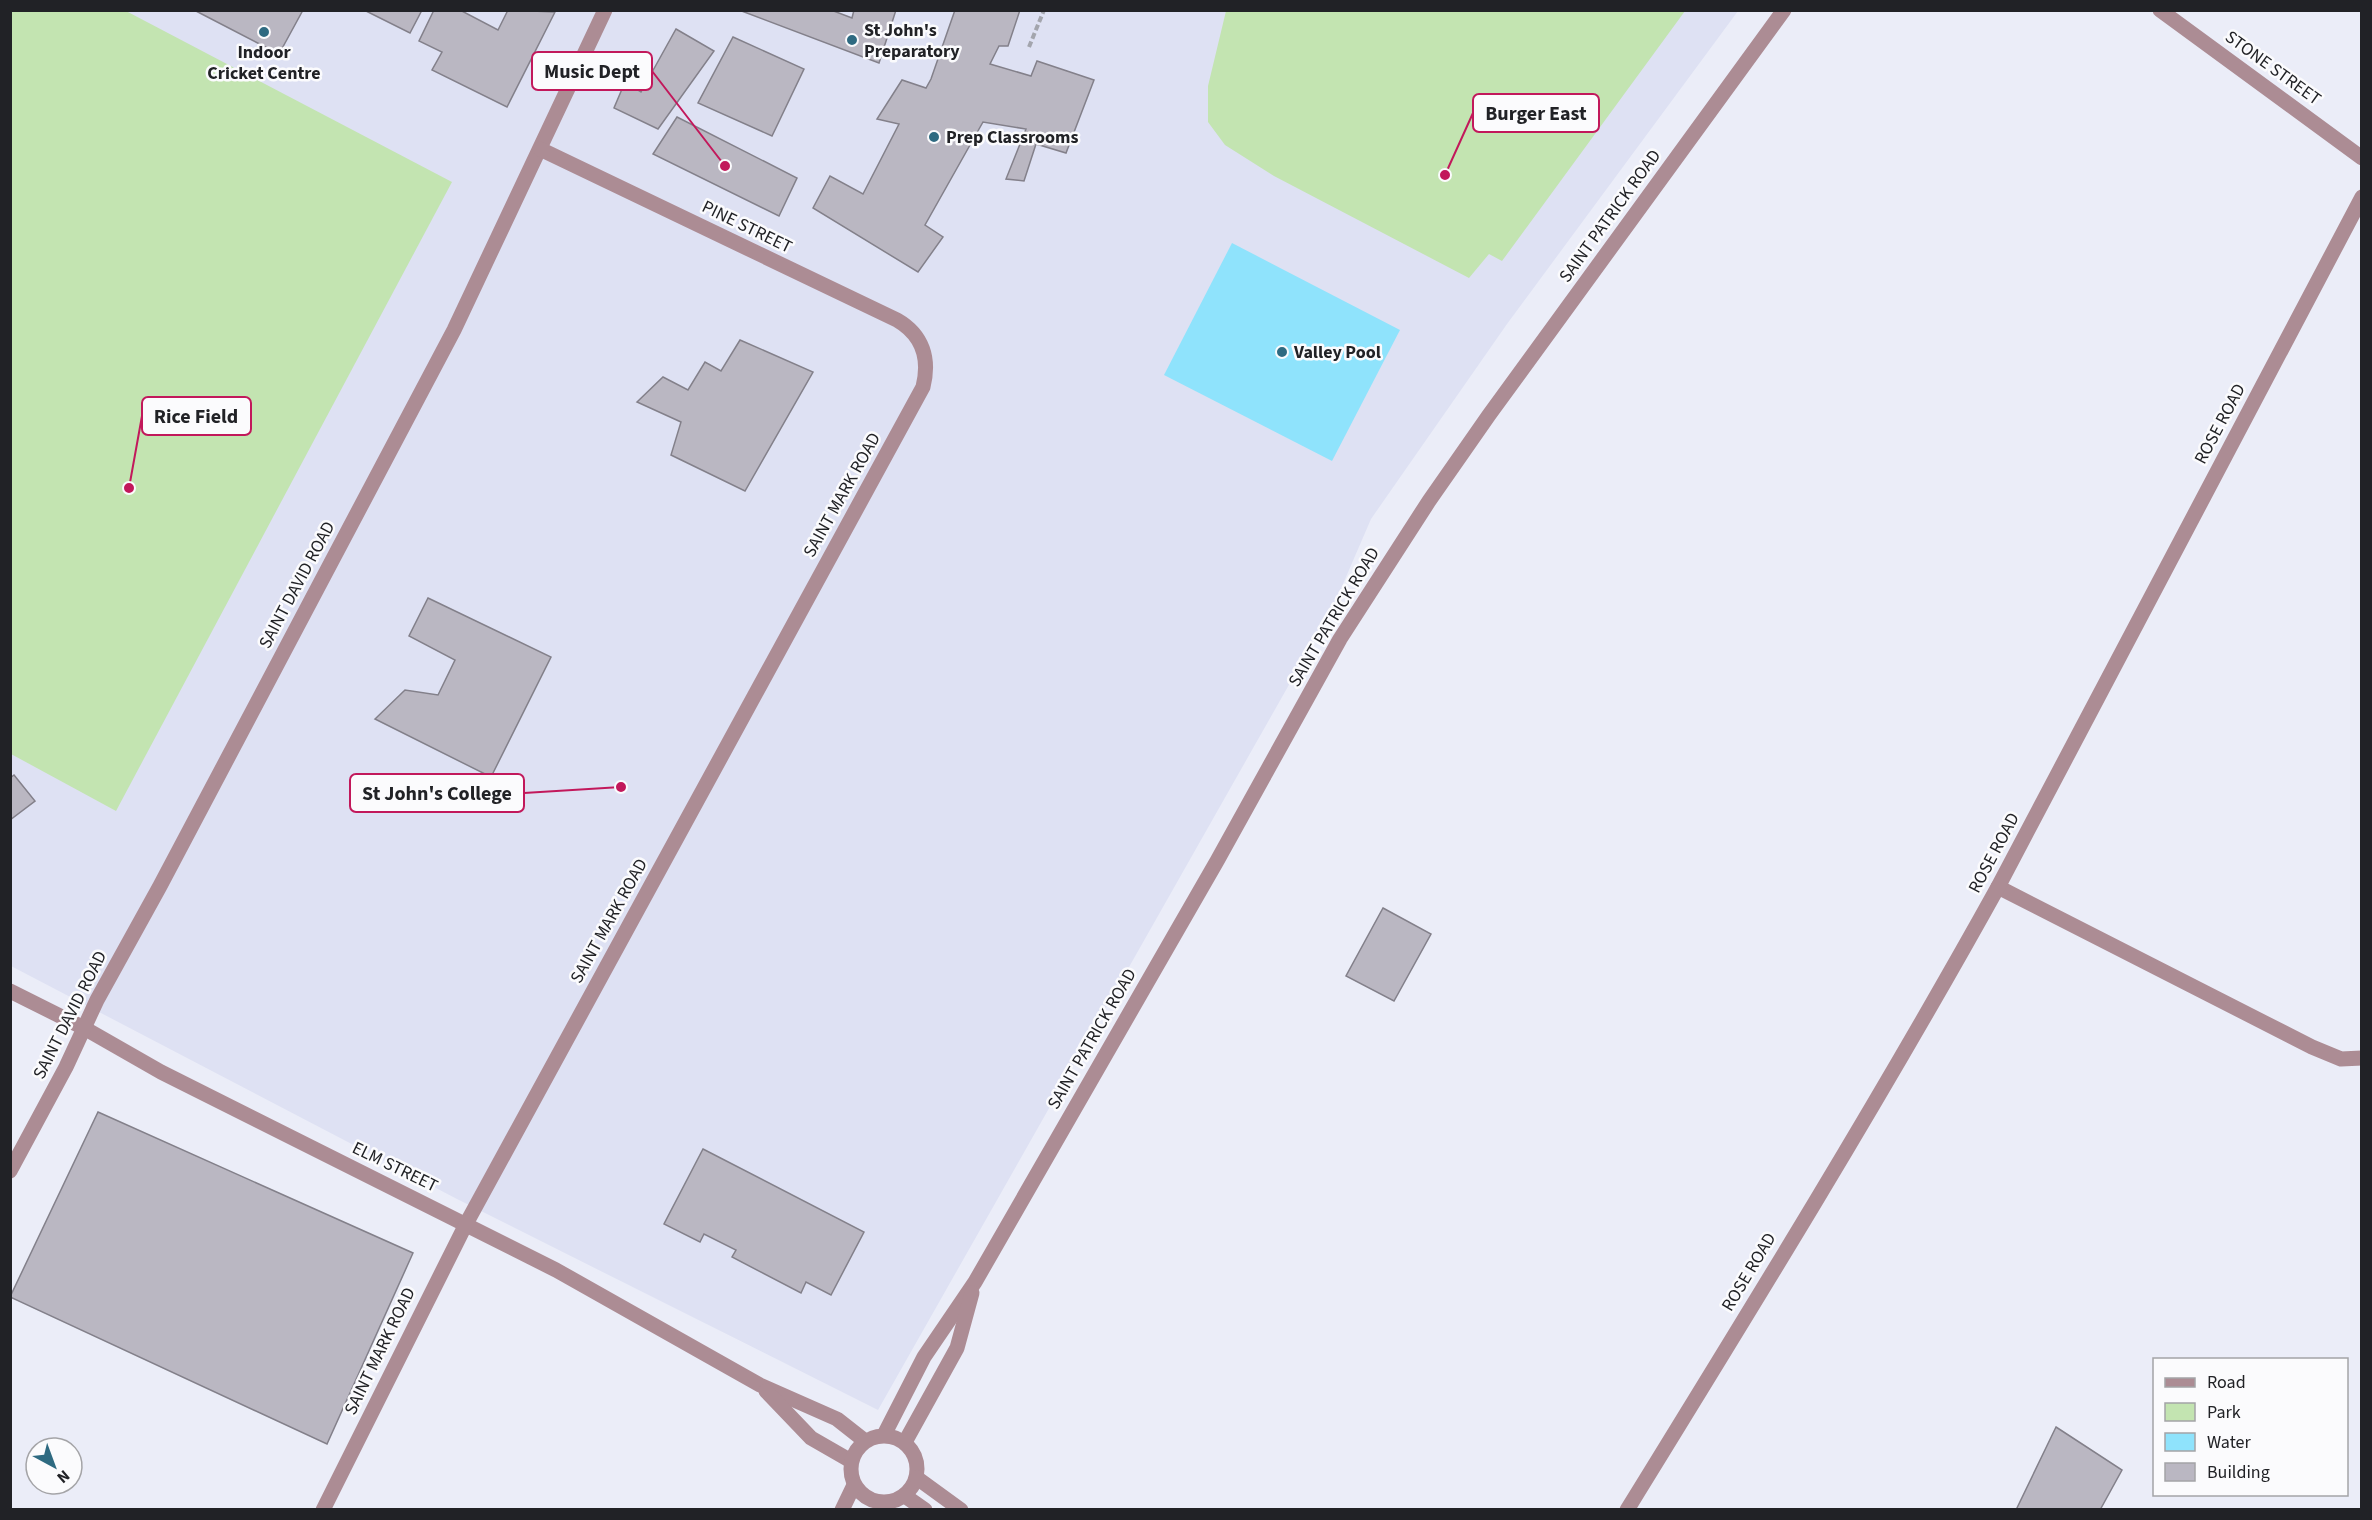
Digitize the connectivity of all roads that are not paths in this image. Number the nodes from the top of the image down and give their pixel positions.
1 (605, 10) edge
2 (1784, 10) edge
3 (2160, 10) edge
4 (540, 149) junction
5 (2361, 158) edge
6 (2361, 197) edge
7 (925, 354) joint
8 (1998, 887) junction
9 (10, 991) edge
10 (84, 1028) junction
11 (2361, 1059) edge
12 (10, 1171) edge
13 (466, 1224) junction
14 (975, 1282) junction
15 (760, 1385) junction
16 (884, 1435) junction
17 (865, 1441) junction
18 (905, 1442) junction
19 (851, 1461) junction
20 (917, 1479) junction
21 (854, 1485) junction
22 (905, 1496) junction
23 (875, 1505) edge
24 (324, 1509) edge
25 (842, 1509) edge
26 (925, 1509) edge
27 (961, 1509) edge
28 (1627, 1509) edge

1 - 4 street, SAINT DAVID ROAD
2 - 14 street, SAINT PATRICK ROAD
3 - 5 street, STONE STREET
4 - 7 street, PINE STREET
4 - 10 street, SAINT DAVID ROAD
6 - 8 street, ROSE ROAD
7 - 13 street, SAINT MARK ROAD
8 - 11 street
8 - 28 street, ROSE ROAD
9 - 10 street, ELM STREET
10 - 12 street, SAINT DAVID ROAD
10 - 13 street, ELM STREET
13 - 15 street, ELM STREET
13 - 24 street, SAINT MARK ROAD
14 - 16 street, SAINT PATRICK ROAD
14 - 18 street, SAINT PATRICK ROAD
15 - 17 street, ELM STREET
15 - 19 street, ELM STREET
16 - 17 street
16 - 18 street
17 - 19 street
18 - 20 street
19 - 21 street
20 - 22 street
20 - 27 street
21 - 23 street
21 - 25 street
22 - 23 street
22 - 26 street

